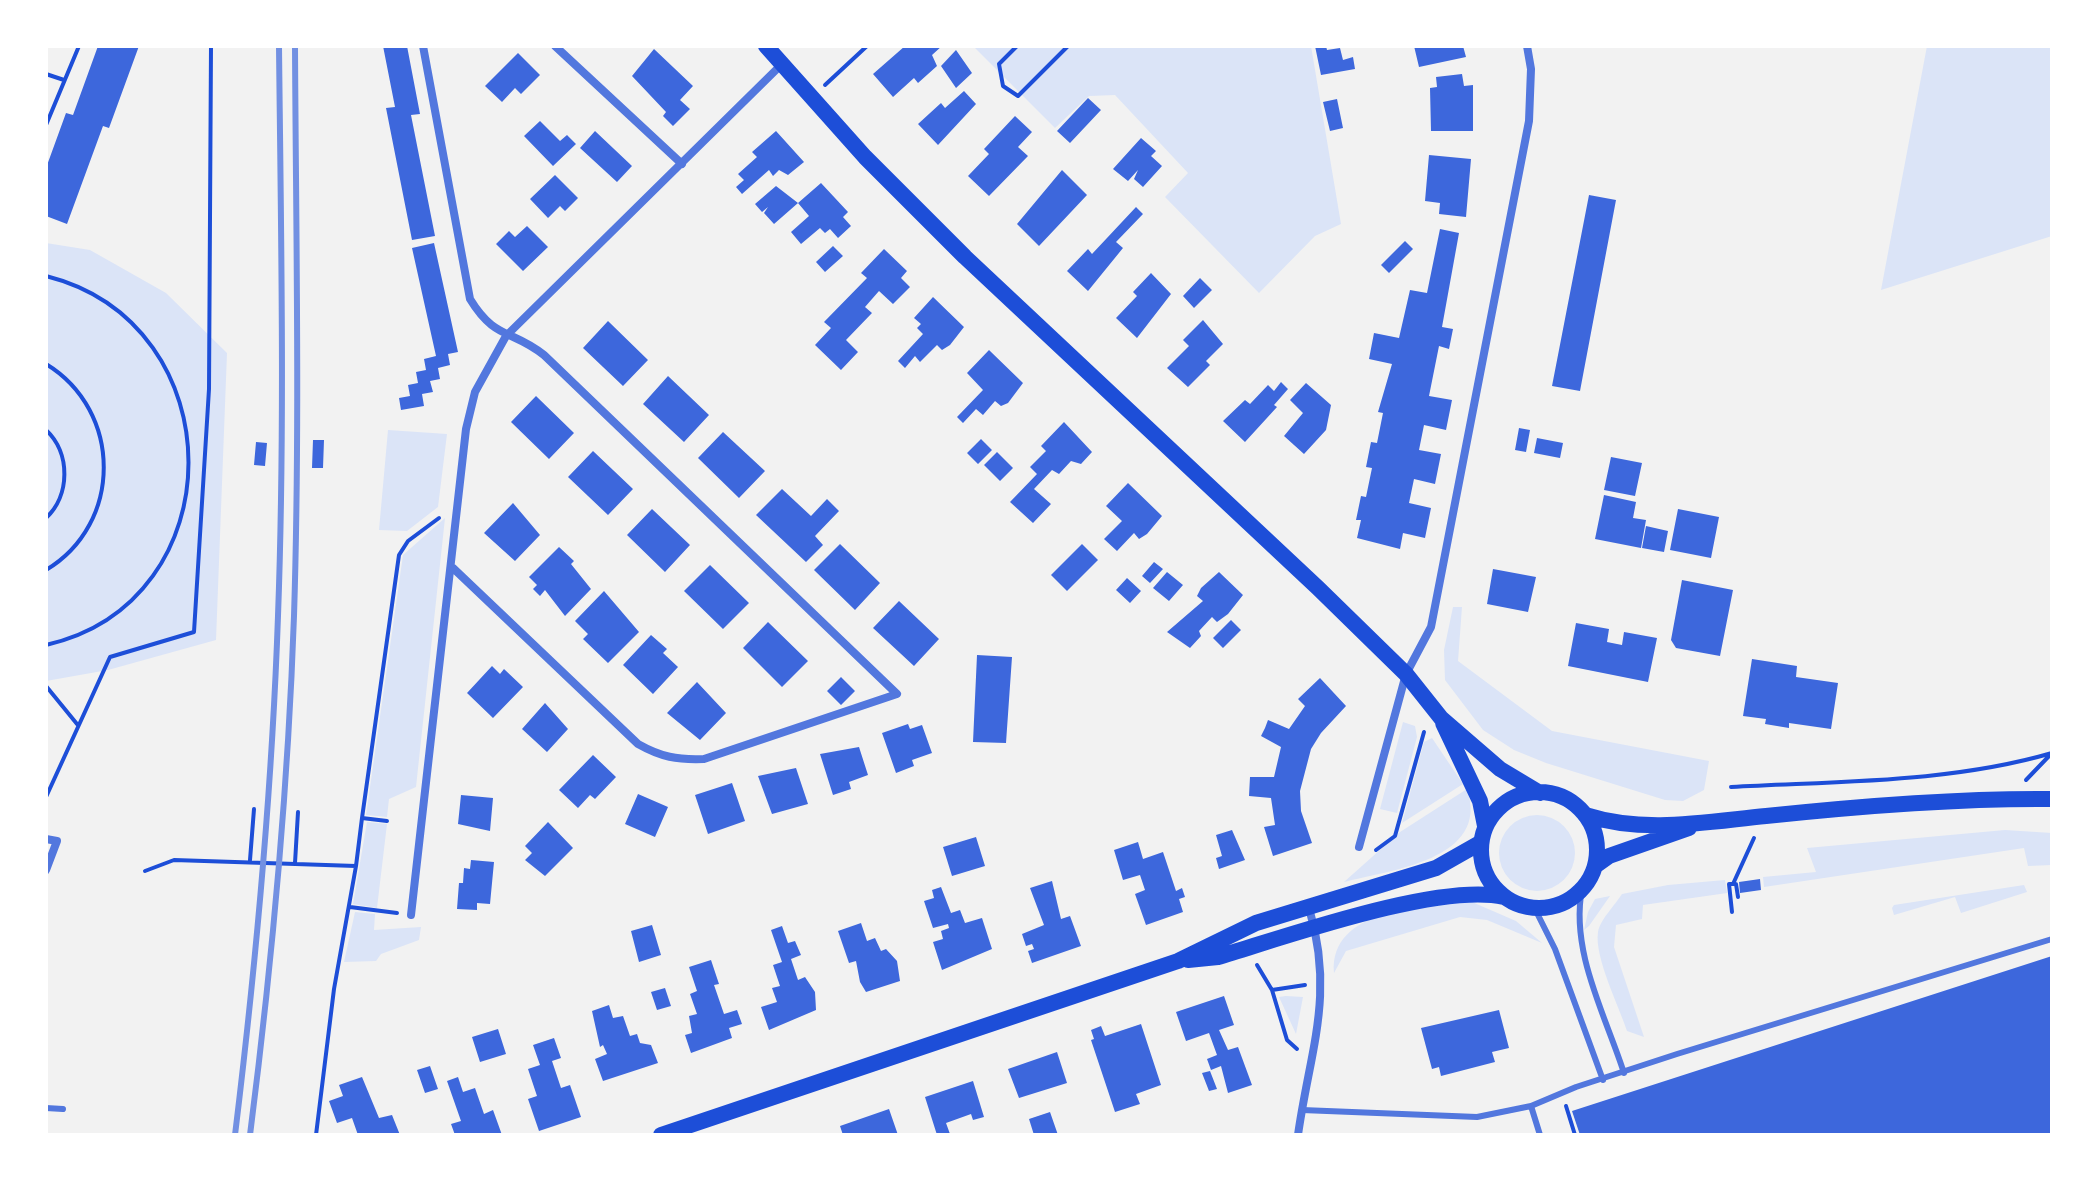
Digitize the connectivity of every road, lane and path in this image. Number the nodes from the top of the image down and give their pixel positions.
1 (79, 46) edge
2 (211, 46) edge
3 (423, 46) edge
4 (555, 46) edge
5 (766, 46) edge
6 (867, 46) edge
7 (1017, 46) edge
8 (1068, 46) edge
9 (1527, 46) edge
10 (783, 63) junction
11 (46, 74) edge
12 (64, 80) junction
13 (812, 96) junction
14 (46, 125) edge
15 (682, 164) junction
16 (46, 276) edge
17 (506, 336) junction
18 (46, 364) edge
19 (46, 430) edge
20 (458, 504) junction
21 (46, 518) edge
22 (453, 568) junction
23 (46, 570) edge
24 (46, 645) edge
25 (1406, 674) junction
26 (46, 686) edge
27 (1435, 722) junction
28 (77, 724) junction
29 (2052, 753) edge
30 (1731, 787) dead end
31 (2052, 791) edge
32 (1540, 793) junction
33 (46, 797) edge
34 (2007, 799) junction
35 (2052, 799) edge
36 (254, 809) dead end
37 (298, 812) dead end
38 (1585, 815) junction
39 (362, 818) junction
40 (387, 821) dead end
41 (1485, 826) junction
42 (1695, 826) junction
43 (1754, 838) dead end
44 (46, 839) edge
45 (1480, 843) junction
46 (1359, 847) dead end
47 (1371, 855) dead end
48 (250, 860) junction
49 (295, 863) junction
50 (356, 866) junction
51 (1595, 866) junction
52 (46, 870) edge
53 (145, 871) dead end
54 (1733, 884) junction
55 (1582, 889) junction
56 (1504, 897) junction
57 (1738, 897) dead end
58 (1308, 905) junction
59 (350, 907) junction
60 (1535, 909) junction
61 (1732, 912) dead end
62 (411, 915) joint
63 (1315, 929) junction
64 (2052, 939) edge
65 (1253, 959) dead end
66 (1178, 961) junction
67 (1309, 984) dead end
68 (1272, 990) junction
69 (1298, 1050) dead end
70 (1624, 1073) junction
71 (1603, 1080) junction
72 (1531, 1106) junction
73 (1566, 1106) dead end
74 (46, 1108) edge
75 (63, 1109) dead end
76 (1302, 1110) junction
77 (316, 1135) edge
78 (661, 1135) edge
79 (1298, 1135) edge
80 (1540, 1135) edge
81 (1575, 1135) edge

1 - 12 path
2 - 28 path
3 - 17 street
4 - 15 street
5 - 10 main road
6 - 13 path
7 - 8 path
9 - 25 street
10 - 13 main road
10 - 15 street
11 - 12 path
12 - 14 path
13 - 25 main road
15 - 17 street
16 - 24 path
17 - 20 street
17 - 22 street
18 - 23 path
19 - 21 path
20 - 22 street
20 - 39 path
22 - 62 street
25 - 27 main road
25 - 46 street
26 - 28 path
27 - 32 main road
27 - 41 main road
27 - 47 path
28 - 33 path
29 - 30 path
29 - 34 path
31 - 34 main road
32 - 38 main road
32 - 41 main road
34 - 35 main road
34 - 42 main road
36 - 48 path
37 - 49 path
38 - 42 main road
38 - 51 main road
39 - 40 path
39 - 50 path
41 - 45 main road
42 - 51 main road
43 - 54 path
44 - 52 street
45 - 56 main road
45 - 58 main road
48 - 49 path
48 - 53 path
49 - 50 path
50 - 59 path
51 - 55 main road
54 - 57 path
54 - 61 path
55 - 60 main road
55 - 70 lane
56 - 60 main road
56 - 63 main road
58 - 63 street
58 - 66 main road
59 - 62 path
59 - 77 path
60 - 71 lane
63 - 66 main road
63 - 76 street
64 - 70 lane
65 - 68 path
66 - 78 main road
67 - 68 path
68 - 69 path
70 - 71 lane
71 - 72 lane
72 - 76 lane
72 - 80 lane
73 - 81 path
74 - 75 lane
76 - 79 street

